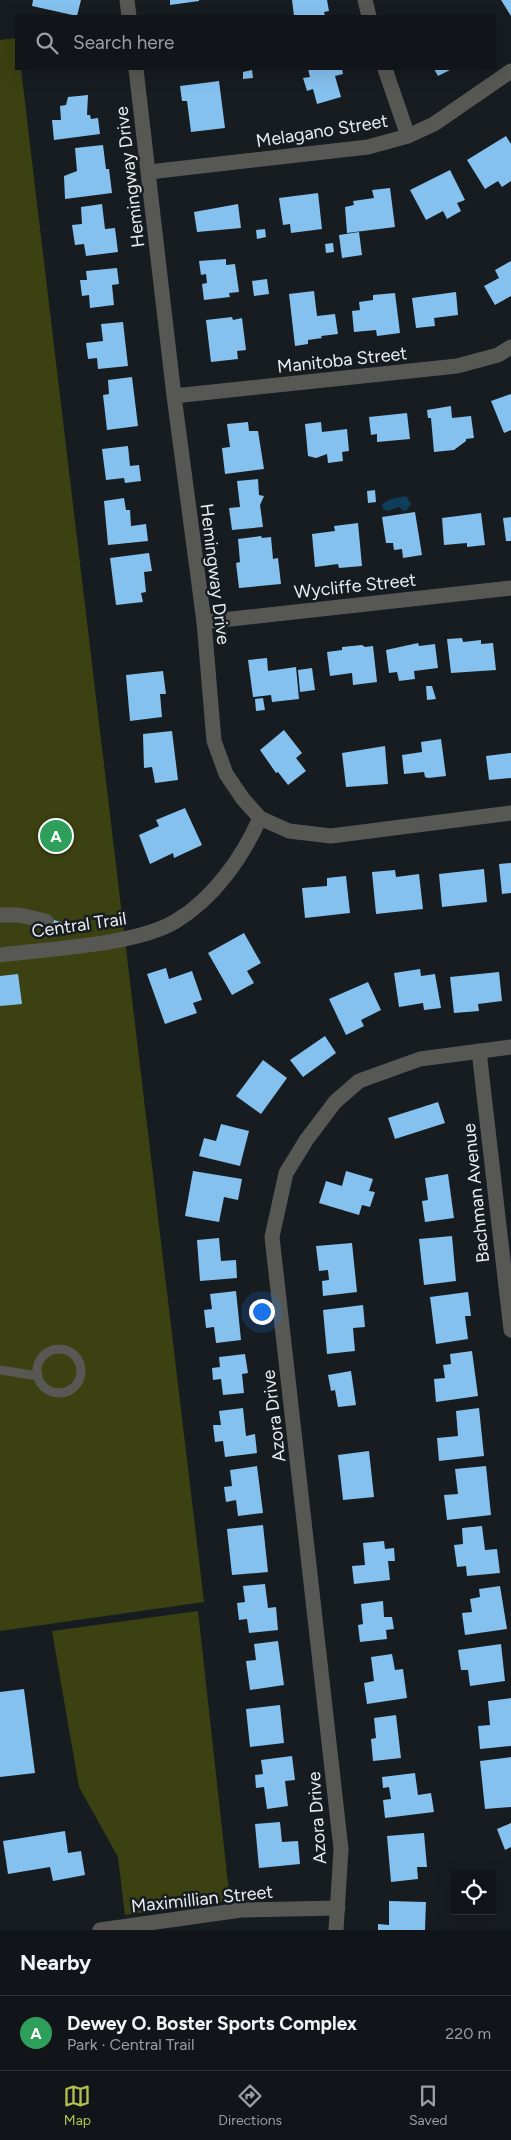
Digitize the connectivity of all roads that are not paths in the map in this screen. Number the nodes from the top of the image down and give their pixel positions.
1 (127, 0) edge
2 (365, 0) edge
3 (129, 15) edge
4 (369, 15) edge
5 (136, 70) edge
6 (385, 70) edge
7 (511, 71) edge
8 (408, 136) junction
9 (149, 172) junction
10 (511, 347) edge
11 (174, 396) junction
12 (511, 588) edge
13 (204, 622) junction
14 (511, 813) edge
15 (260, 818) junction
16 (0, 915) edge
17 (46, 921) dead end
18 (0, 954) edge
19 (511, 1047) edge
20 (479, 1051) junction
21 (511, 1330) edge
22 (0, 1370) edge
23 (38, 1376) junction
24 (338, 1908) junction
25 (100, 1930) edge
26 (336, 1930) edge

1 - 3 street
2 - 4 street
5 - 9 street, Hemingway Drive
6 - 8 street
7 - 8 street, Melagano Street
8 - 9 street, Melagano Street
9 - 11 street, Hemingway Drive
10 - 11 street, Manitoba Street
11 - 13 street, Hemingway Drive
12 - 13 street, Wycliffe Street
13 - 15 street, Hemingway Drive
14 - 15 street, Hemingway Drive
15 - 18 street, Central Trail
16 - 17 street, Central Trail
19 - 20 street, Azora Drive
20 - 21 street, Bachman Avenue
20 - 24 street, Azora Drive
22 - 23 lane
23 - 23 lane
24 - 25 street, Maximillian Street
24 - 26 street, Azora Drive

